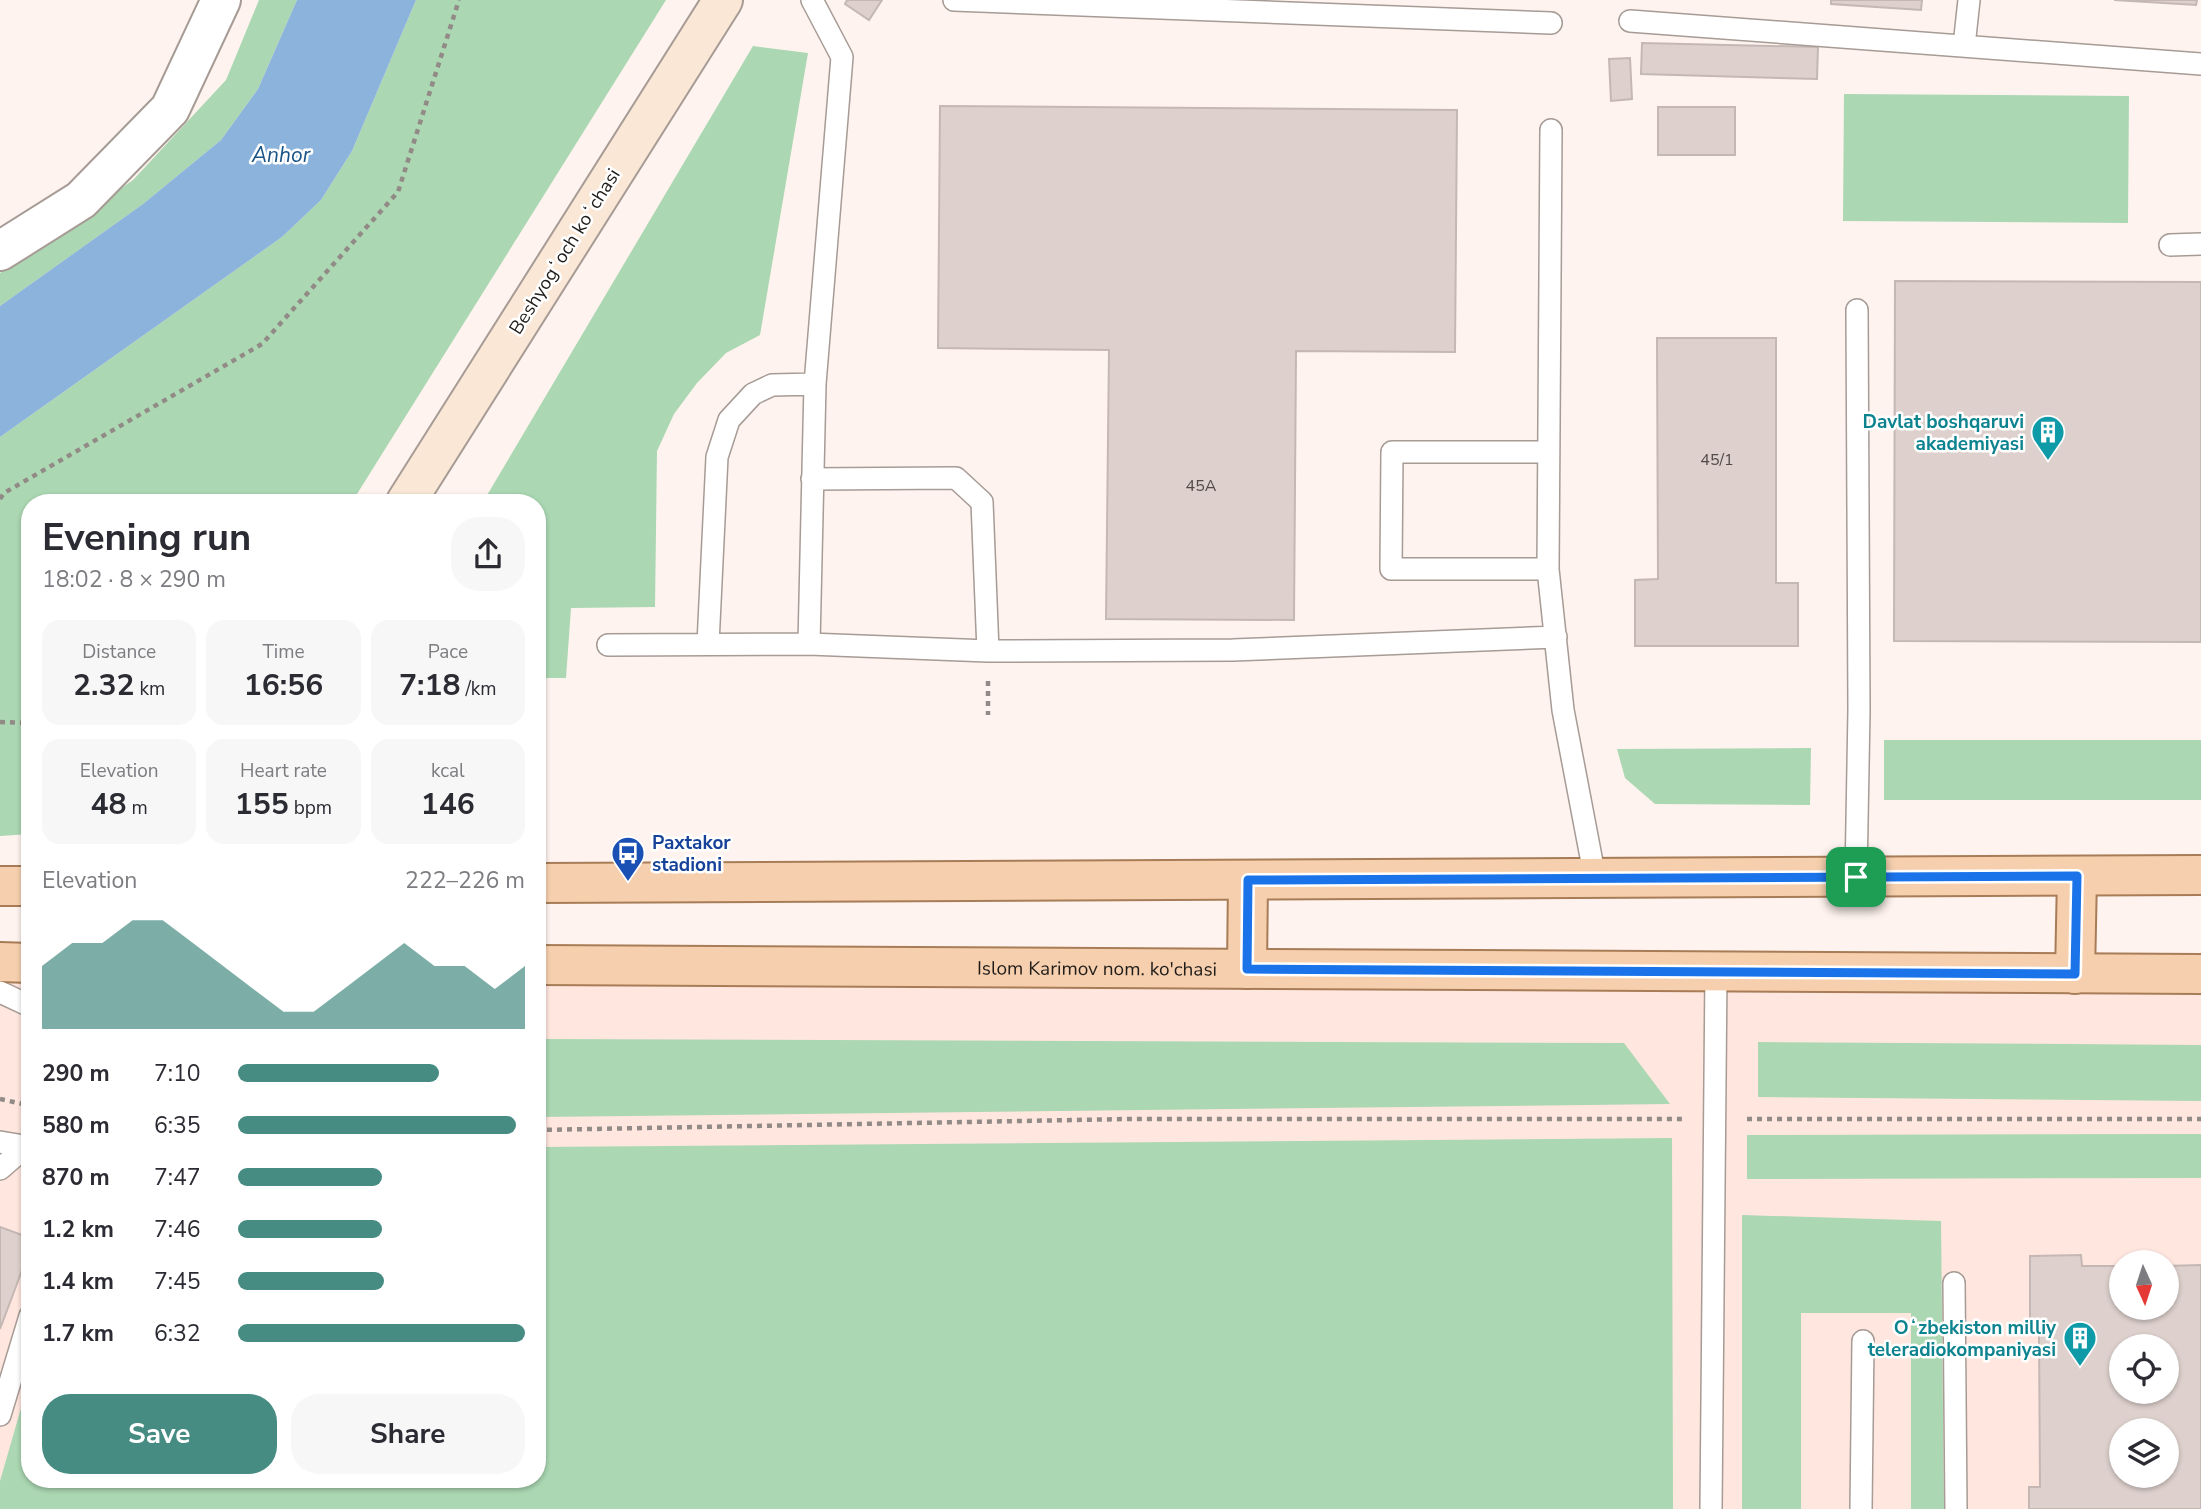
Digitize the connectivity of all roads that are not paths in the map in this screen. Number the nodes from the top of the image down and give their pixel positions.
1 (221, 0) edge
2 (723, 0) edge
3 (741, 0) edge
4 (812, 0) edge
5 (954, 0) edge
6 (1969, 0) edge
7 (1630, 21) dead end
8 (1551, 23) dead end
9 (1964, 46) junction
10 (2201, 64) edge
11 (1551, 130) dead end
12 (2201, 244) edge
13 (2170, 245) dead end
14 (0, 251) edge
15 (1857, 310) dead end
16 (815, 384) junction
17 (1548, 452) junction
18 (813, 479) junction
19 (411, 494) edge
20 (438, 494) edge
21 (1548, 569) junction
22 (1556, 637) junction
23 (809, 643) junction
24 (708, 644) junction
25 (608, 645) dead end
26 (988, 650) junction
27 (2201, 875) edge
28 (2077, 876) junction
29 (1856, 877) junction
30 (1595, 878) junction
31 (1248, 880) junction
32 (546, 883) edge
33 (0, 886) edge
34 (21, 886) edge
35 (0, 962) edge
36 (21, 962) edge
37 (546, 968) edge
38 (1247, 969) junction
39 (1716, 972) junction
40 (2075, 974) junction
41 (2201, 974) edge
42 (0, 992) edge
43 (21, 1002) edge
44 (0, 1142) edge
45 (21, 1144) edge
46 (21, 1152) edge
47 (0, 1169) edge
48 (1954, 1283) dead end
49 (1863, 1341) dead end
50 (21, 1346) edge
51 (0, 1415) edge
52 (1711, 1509) edge
53 (1861, 1509) edge
54 (1956, 1509) edge

1 - 14 street
2 - 19 street, Beshyogʻoch koʻchasi
3 - 20 street, Beshyogʻoch koʻchasi
4 - 16 lane
5 - 8 lane
6 - 9 lane
7 - 9 lane
9 - 10 lane
11 - 17 lane
12 - 13 lane
15 - 29 lane
16 - 18 lane
16 - 24 lane
17 - 21 lane
17 - 21 lane
18 - 23 lane
18 - 26 lane
21 - 22 lane
22 - 26 lane
22 - 30 lane
23 - 24 lane
23 - 26 lane
24 - 25 lane
27 - 28 main road
28 - 29 main road
28 - 40 main road
29 - 30 main road
30 - 31 main road
31 - 32 main road
31 - 38 main road
33 - 34 main road
35 - 36 main road
37 - 38 main road, Islom Karimov nom. ko'chasi
38 - 39 main road, Islom Karimov nom. ko'chasi
39 - 40 main road, Islom Karimov nom. ko'chasi
39 - 52 lane
40 - 41 main road, Islom Karimov nom. ko'chasi
42 - 43 lane
44 - 45 lane
46 - 47 lane
48 - 54 lane
49 - 53 lane
50 - 51 lane

